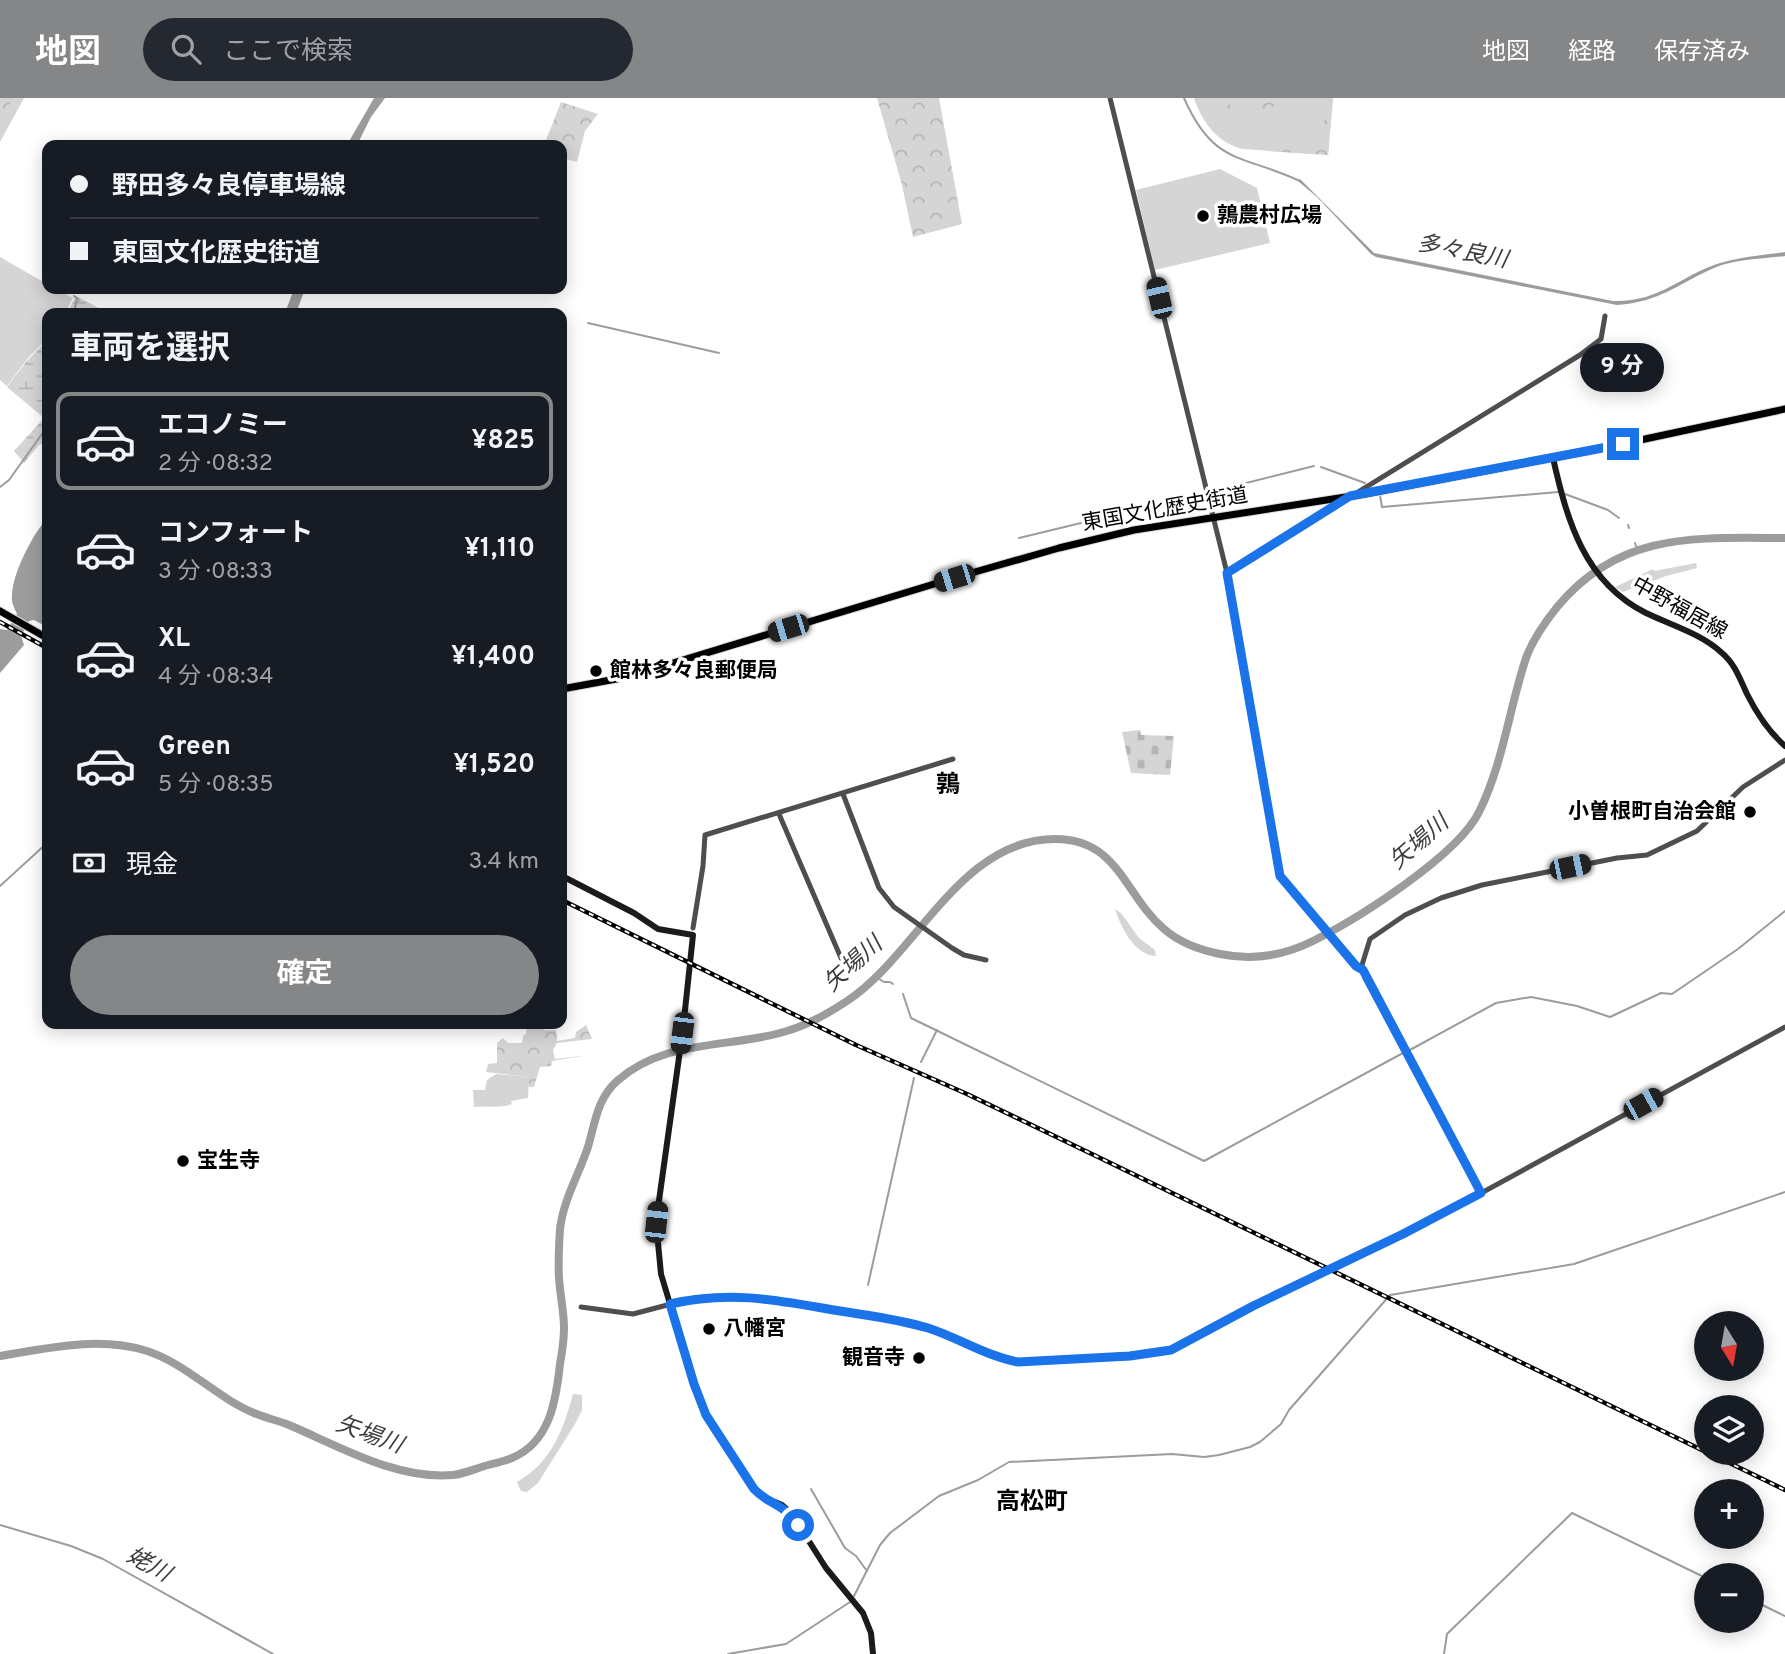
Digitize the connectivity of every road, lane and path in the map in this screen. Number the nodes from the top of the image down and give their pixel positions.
1 (1110, 98) edge
2 (1605, 316) dead end
3 (1785, 409) edge
4 (1553, 458) junction
5 (1350, 496) junction
6 (1213, 517) junction
7 (1227, 573) junction
8 (0, 611) edge
9 (42, 635) edge
10 (567, 688) edge
11 (1785, 746) edge
12 (953, 759) dead end
13 (1785, 760) edge
14 (843, 794) junction
15 (779, 814) junction
16 (567, 878) edge
17 (694, 928) dead end
18 (986, 960) dead end
19 (844, 965) dead end
20 (1363, 970) junction
21 (1785, 1027) edge
22 (1481, 1193) junction
23 (670, 1304) junction
24 (581, 1307) dead end
25 (873, 1654) edge

1 - 6 street
2 - 5 street
3 - 4 highway, 東国文化歴史街道
4 - 5 highway, 東国文化歴史街道
4 - 11 main road, 中野福居線
5 - 6 highway, 東国文化歴史街道
5 - 7 street
6 - 7 street
6 - 10 highway, 東国文化歴史街道
7 - 20 street
8 - 9 highway
12 - 14 street
13 - 20 street
14 - 15 street
14 - 18 street
15 - 17 street
15 - 19 street
16 - 23 main road
20 - 22 street
21 - 22 street
22 - 23 street
23 - 24 street
23 - 25 main road

